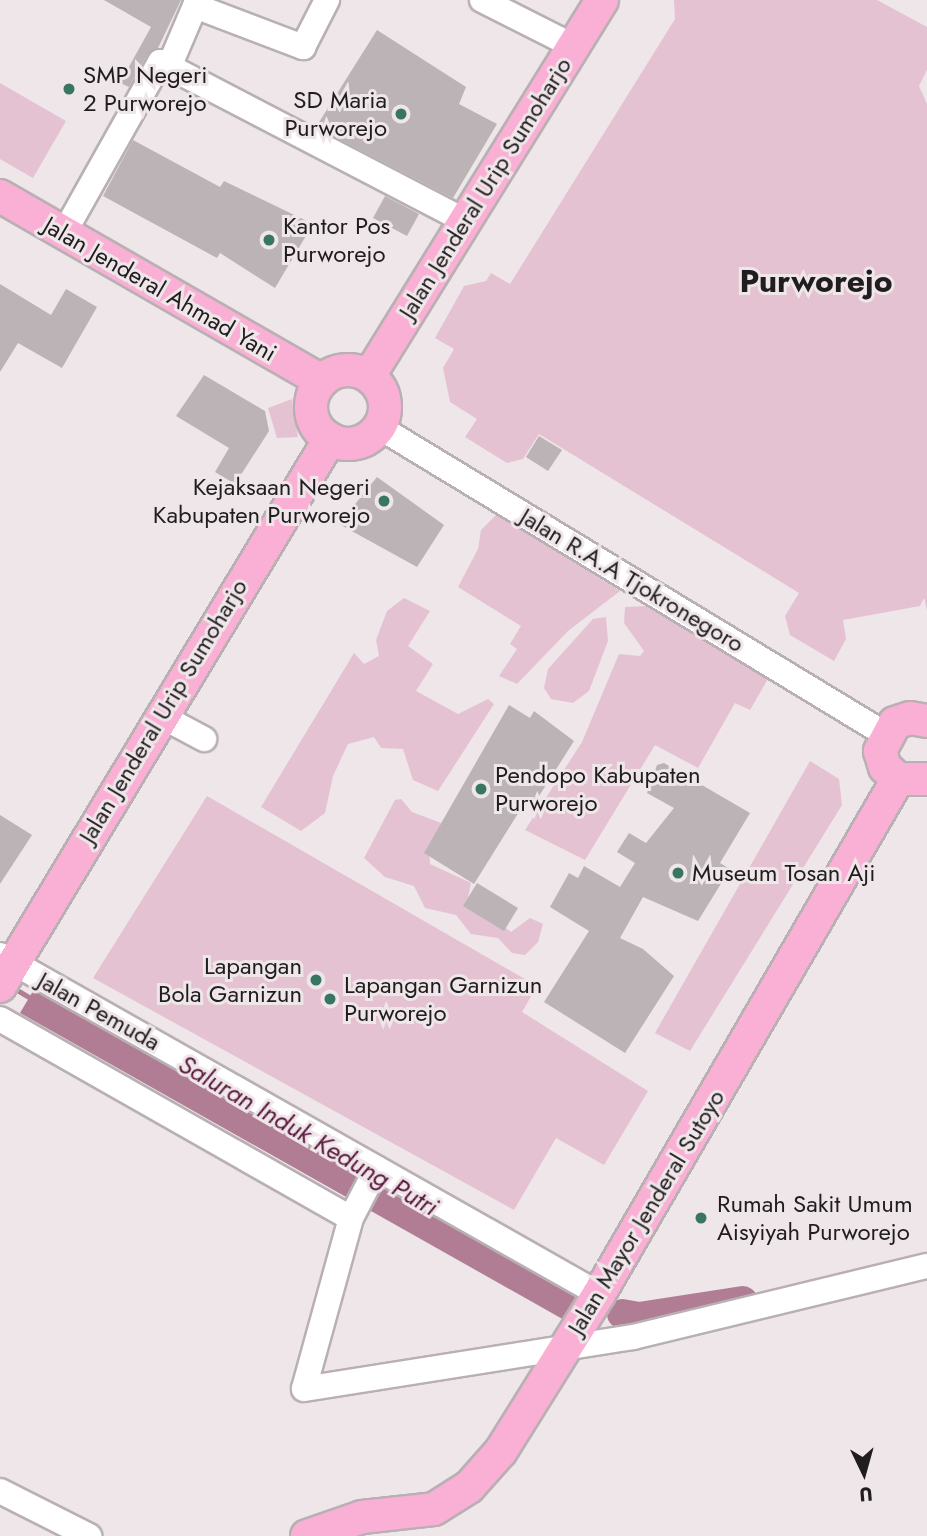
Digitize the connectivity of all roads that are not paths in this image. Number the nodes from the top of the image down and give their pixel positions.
1 (327, 0) edge
2 (482, 0) edge
3 (602, 0) edge
4 (573, 46) junction
5 (169, 67) junction
6 (0, 196) edge
7 (465, 221) junction
8 (64, 233) junction
9 (369, 376) junction
10 (322, 381) junction
11 (379, 427) junction
12 (330, 439) junction
13 (161, 716) junction
14 (927, 721) edge
15 (885, 734) junction
16 (204, 739) dead end
17 (913, 779) edge
18 (6, 968) edge
19 (0, 1019) edge
20 (374, 1172) junction
21 (354, 1213) junction
22 (927, 1266) edge
23 (596, 1298) junction
24 (571, 1337) junction
25 (0, 1491) edge
26 (89, 1536) edge
27 (307, 1536) edge

1 - 5 street
2 - 4 street
3 - 4 main road, Jalan Jenderal Urip Sumoharjo
4 - 7 main road, Jalan Jenderal Urip Sumoharjo
5 - 7 street
5 - 8 street
6 - 8 main road, Jalan Jenderal Ahmad Yani
7 - 9 main road, Jalan Jenderal Urip Sumoharjo
8 - 10 main road, Jalan Jenderal Ahmad Yani
9 - 10 main road
9 - 11 main road
10 - 12 main road
11 - 12 main road
11 - 15 street, Jalan R.A.A Tjokronegoro
12 - 13 main road, Jalan Jenderal Urip Sumoharjo
13 - 16 street
13 - 18 main road, Jalan Jenderal Urip Sumoharjo
14 - 15 main road
15 - 17 main road
17 - 23 main road, Jalan Mayor Jenderal Sutoyo
18 - 20 street, Jalan Pemuda
19 - 21 street
20 - 21 street
20 - 23 street, Jalan Pemuda
21 - 24 street
22 - 24 street
23 - 24 main road, Jalan Mayor Jenderal Sutoyo
24 - 27 main road, Jalan Mayor Jenderal Sutoyo
25 - 26 street

